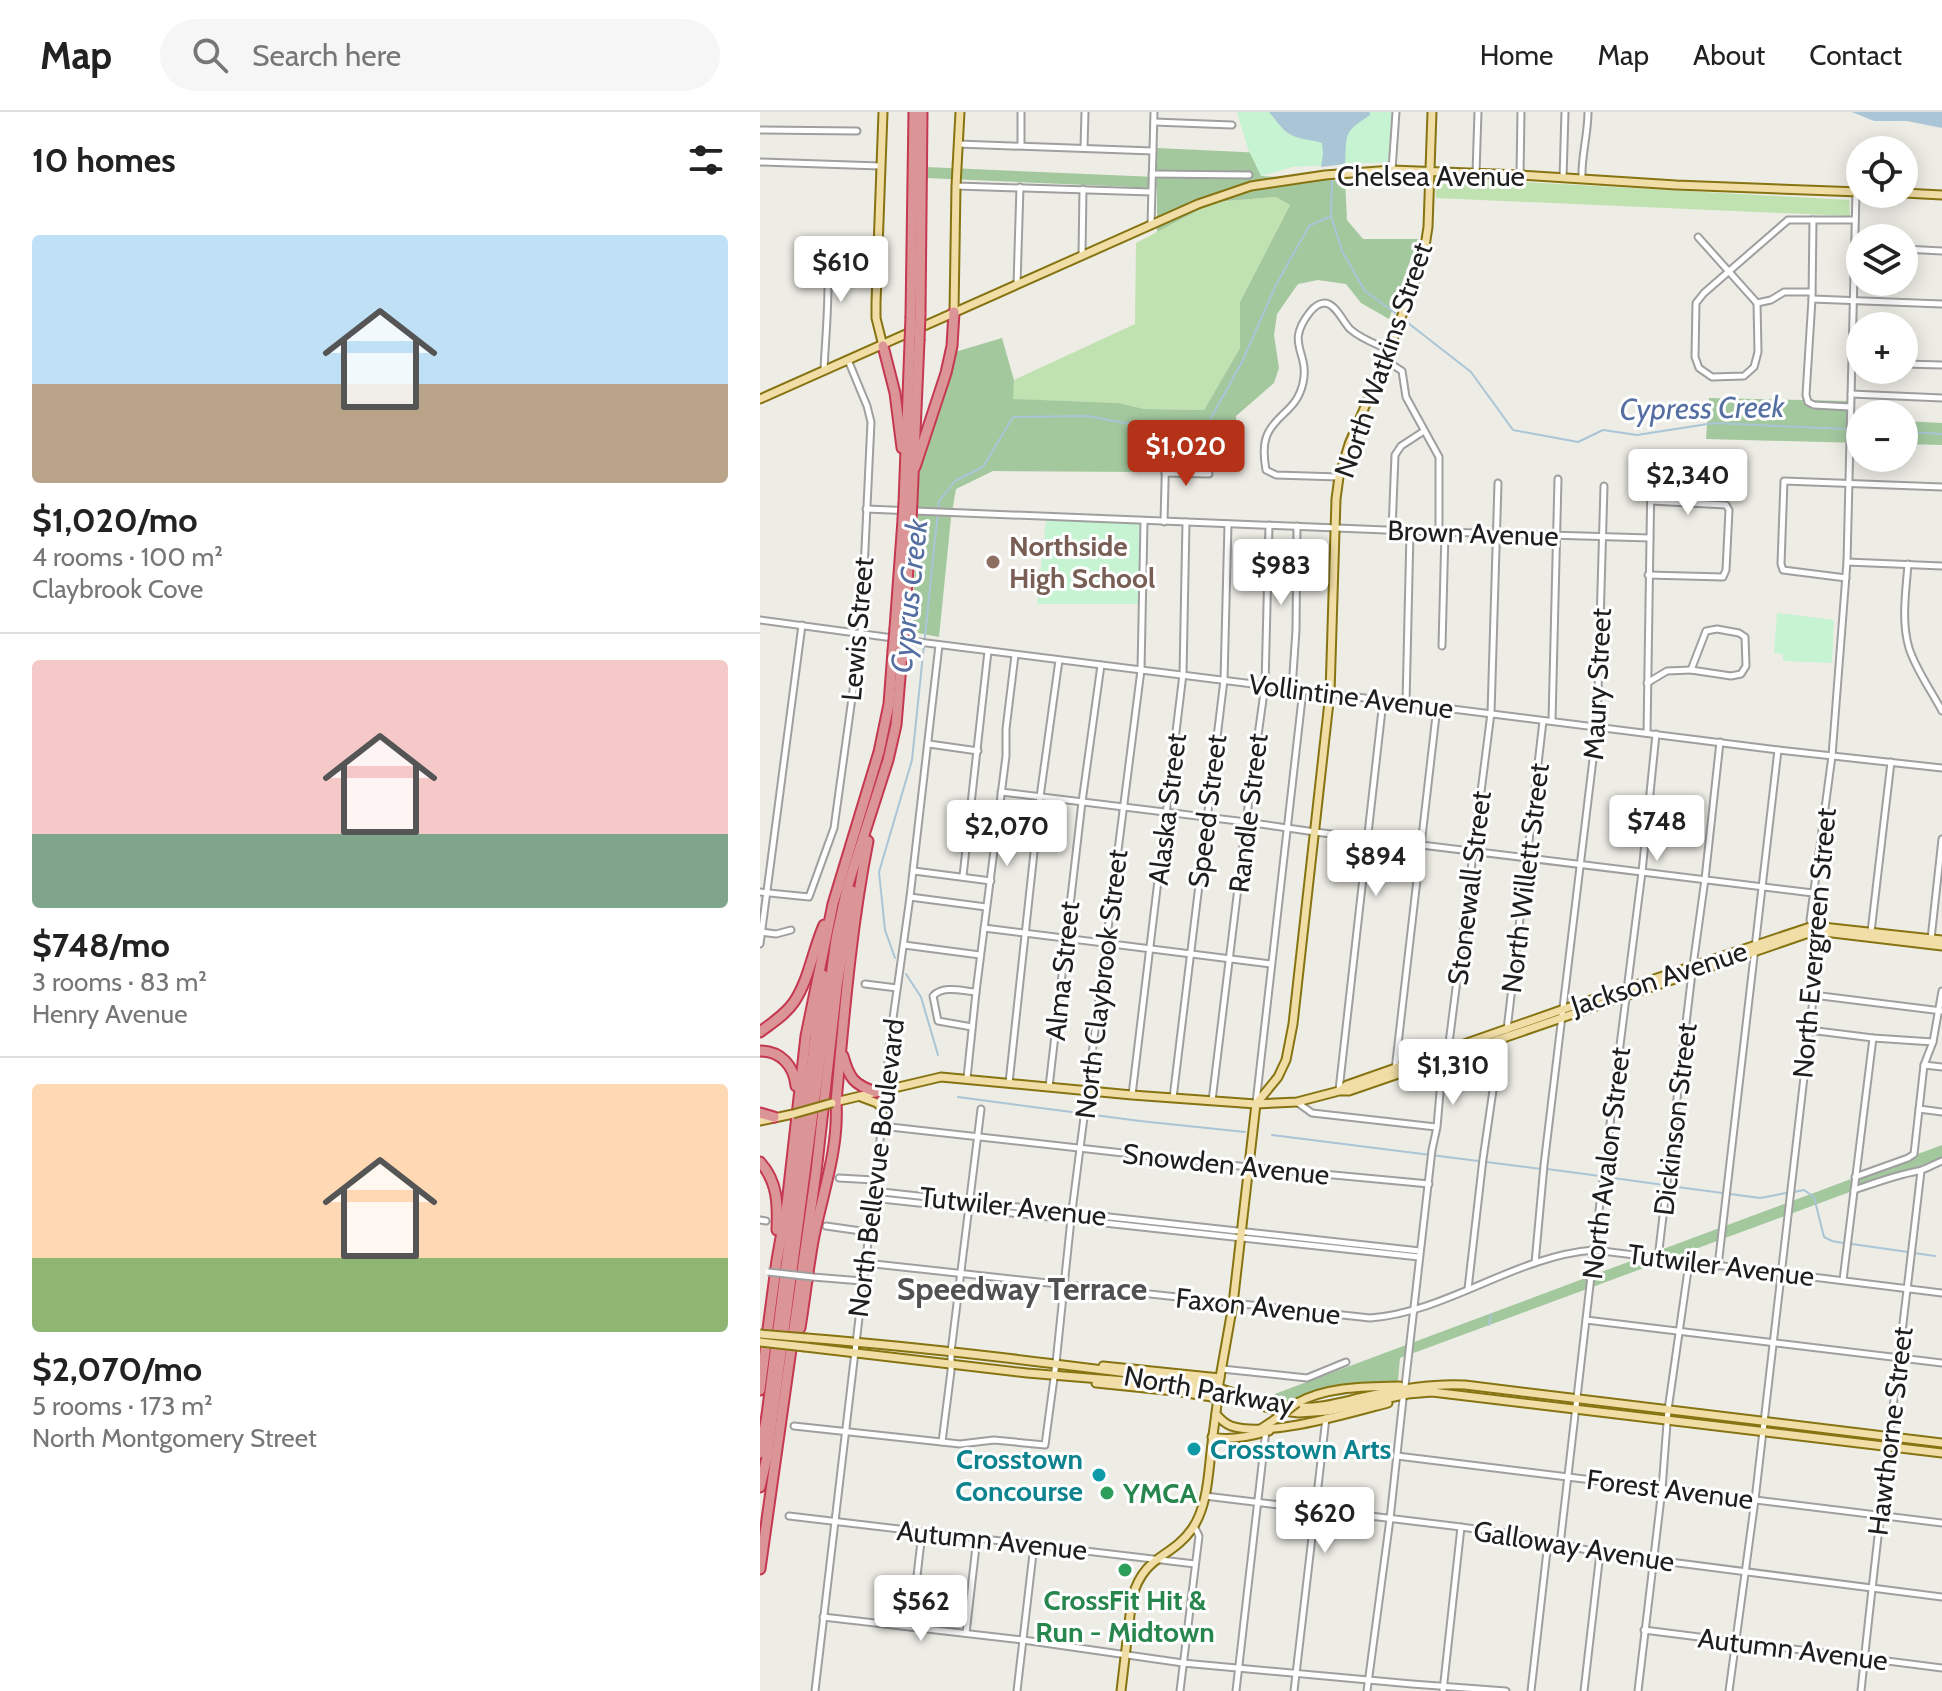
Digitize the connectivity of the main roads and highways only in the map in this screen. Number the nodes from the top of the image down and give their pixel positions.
1 (883, 112) edge
2 (914, 112) edge
3 (922, 112) edge
4 (960, 112) edge
5 (1432, 112) edge
6 (1430, 171) junction
7 (1846, 191) edge
8 (1918, 194) edge
9 (1942, 195) edge
10 (954, 312) junction
11 (915, 315) junction
12 (915, 342) junction
13 (883, 346) junction
14 (760, 399) edge
15 (915, 467) junction
16 (904, 491) junction
17 (908, 502) junction
18 (898, 652) junction
19 (876, 802) junction
20 (872, 814) junction
21 (832, 908) junction
22 (1942, 943) edge
23 (842, 1031) junction
24 (760, 1032) edge
25 (760, 1051) edge
26 (881, 1091) junction
27 (859, 1096) junction
28 (798, 1098) junction
29 (834, 1102) junction
30 (1256, 1104) junction
31 (883, 1109) road end
32 (760, 1113) edge
33 (774, 1117) junction
34 (760, 1121) edge
35 (760, 1162) edge
36 (777, 1260) junction
37 (760, 1334) edge
38 (760, 1342) edge
39 (790, 1358) junction
40 (1056, 1363) junction
41 (1054, 1375) junction
42 (1220, 1381) junction
43 (1440, 1389) junction
44 (760, 1390) edge
45 (1217, 1404) junction
46 (1576, 1404) junction
47 (1214, 1427) junction
48 (1264, 1429) junction
49 (1212, 1437) junction
50 (1942, 1443) edge
51 (760, 1453) edge
52 (1942, 1453) edge
53 (760, 1487) edge
54 (760, 1569) edge
55 (1121, 1691) edge

1 - 13 main road
2 - 11 highway
3 - 11 highway
4 - 10 main road
5 - 6 main road, North Watkins Street
6 - 7 main road, Chelsea Avenue
6 - 10 main road, Chelsea Avenue
6 - 30 main road, North Watkins Street
8 - 9 main road
10 - 13 main road, Chelsea Avenue
10 - 15 highway
11 - 12 highway, bridge
12 - 15 highway
12 - 16 highway
13 - 14 main road, Chelsea Avenue
13 - 16 highway
15 - 17 highway
16 - 17 highway
17 - 18 highway, bridge
18 - 19 highway
18 - 21 highway
19 - 20 highway
19 - 23 highway
20 - 39 highway
20 - 53 highway
21 - 24 highway
21 - 28 highway
21 - 51 highway
22 - 30 main road, Jackson Avenue
23 - 26 highway
23 - 29 highway
25 - 28 highway
26 - 27 main road, Jackson Avenue
26 - 30 main road, Jackson Avenue
27 - 29 main road, Jackson Avenue
27 - 31 main road
28 - 36 highway
29 - 33 main road, Jackson Avenue, bridge
29 - 39 highway
30 - 42 main road
32 - 33 highway
33 - 34 main road, Jackson Avenue
35 - 36 highway
36 - 44 highway
37 - 40 main road, North Parkway, bridge
38 - 41 main road, North Parkway, bridge
39 - 54 highway
40 - 42 main road
40 - 43 main road, North Parkway
41 - 43 main road, North Parkway
41 - 45 main road
42 - 45 main road, bridge
43 - 46 main road, North Parkway
43 - 48 main road
43 - 48 main road, bridge
45 - 47 main road
45 - 48 main road
46 - 50 main road, North Parkway
46 - 52 main road, North Parkway
47 - 48 main road
47 - 49 main road
48 - 49 main road
49 - 55 main road

